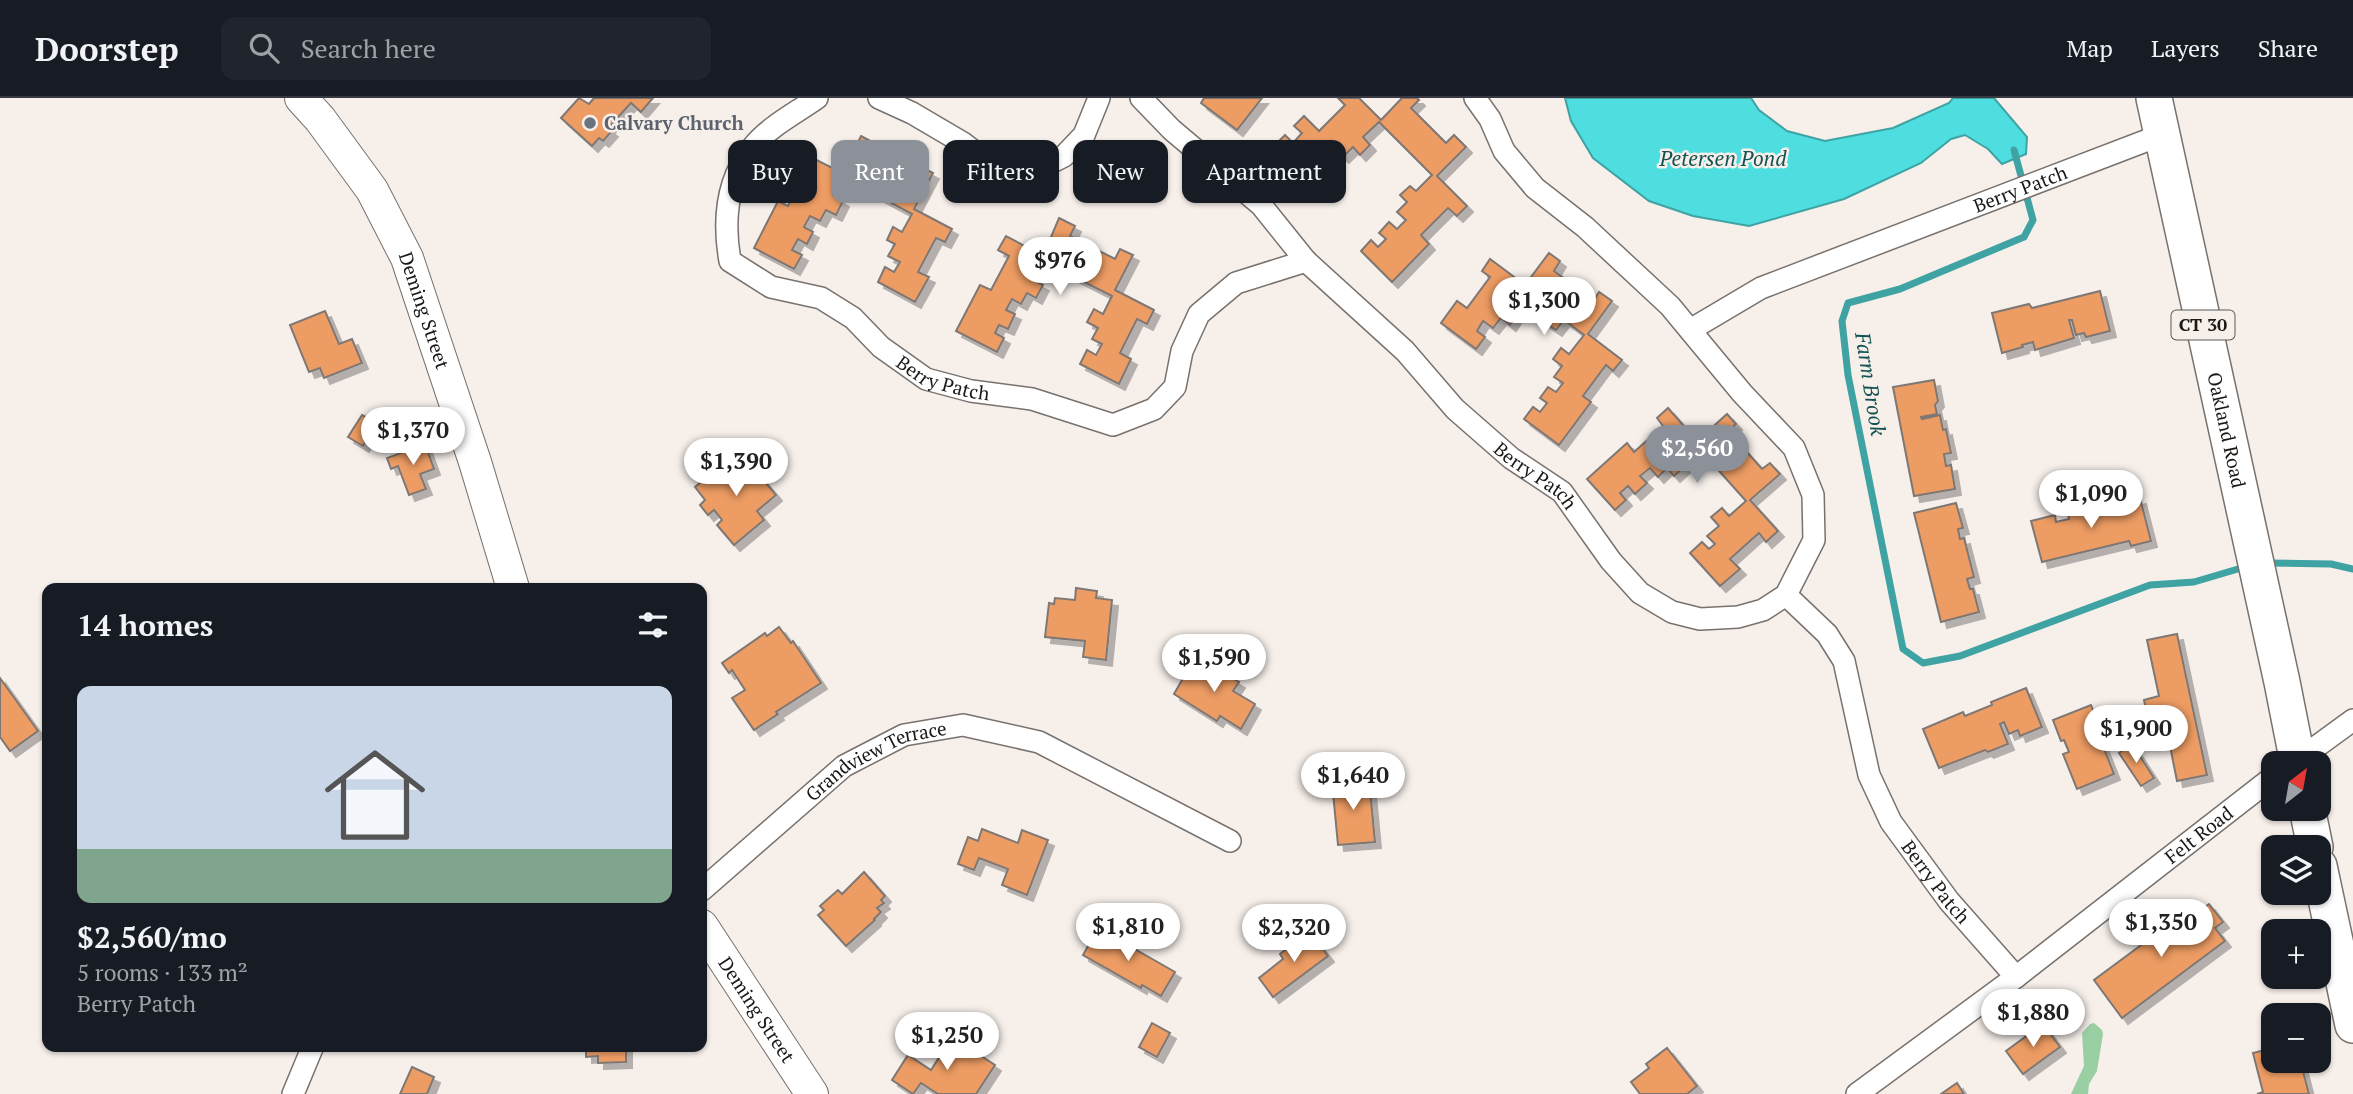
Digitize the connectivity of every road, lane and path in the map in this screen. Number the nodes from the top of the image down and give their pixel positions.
1 (302, 98) edge
2 (817, 98) edge
3 (878, 98) edge
4 (1099, 98) edge
5 (1141, 98) edge
6 (1475, 98) edge
7 (2154, 98) edge
8 (2161, 135) junction
9 (1306, 261) junction
10 (1689, 330) junction
11 (511, 583) edge
12 (1786, 595) junction
13 (2353, 720) edge
14 (2288, 751) edge
15 (2311, 751) edge
16 (2261, 789) edge
17 (1230, 841) dead end
18 (707, 886) edge
19 (2327, 905) edge
20 (707, 934) edge
21 (2016, 977) junction
22 (2353, 1025) edge
23 (310, 1052) edge
24 (293, 1094) edge
25 (812, 1094) edge
26 (1857, 1094) edge

1 - 11 street, Deming Street
2 - 9 street, Berry Patch
3 - 4 street
5 - 9 street, Berry Patch
6 - 10 street
7 - 8 main road, Oakland Road / CT 30
8 - 10 street, Berry Patch
8 - 14 main road, Oakland Road / CT 30
9 - 12 street, Berry Patch
10 - 12 street
12 - 21 street, Berry Patch
13 - 15 street, Felt Road
16 - 21 street, Felt Road
17 - 18 street, Grandview Terrace
19 - 22 main road
20 - 25 street, Deming Street
21 - 26 street, Felt Road
23 - 24 street

